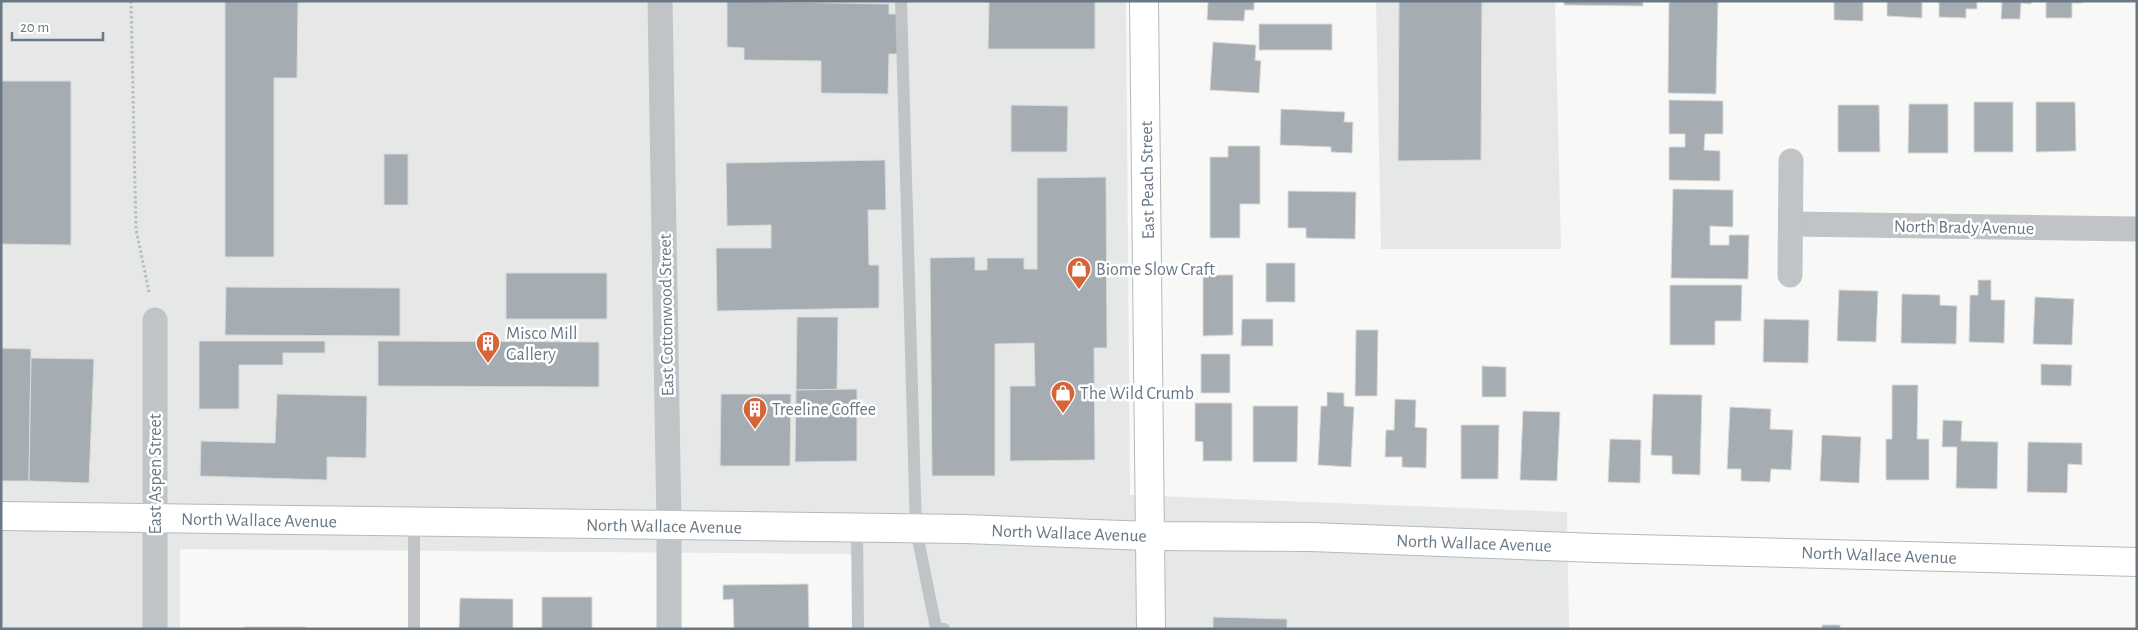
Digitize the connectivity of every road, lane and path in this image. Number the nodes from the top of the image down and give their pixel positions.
1 (131, 1) edge
2 (660, 1) edge
3 (901, 1) edge
4 (1144, 1) edge
5 (1791, 161) dead end
6 (1791, 224) junction
7 (2137, 229) edge
8 (1790, 275) dead end
9 (155, 320) joint
10 (1, 516) edge
11 (155, 519) junction
12 (414, 522) junction
13 (669, 526) junction
14 (857, 528) junction
15 (916, 529) junction
16 (1149, 536) junction
17 (2137, 562) edge
18 (155, 629) edge
19 (414, 629) edge
20 (669, 629) edge
21 (858, 629) edge
22 (936, 629) edge
23 (944, 629) edge
24 (1151, 629) edge

1 - 9 path
2 - 13 street, East Cottonwood Street
3 - 15 lane
4 - 16 street, East Peach Street
5 - 6 street
6 - 7 street, North Brady Avenue
6 - 8 street
9 - 11 street, East Aspen Street
10 - 11 street, North Wallace Avenue
11 - 12 street, North Wallace Avenue
11 - 18 street, East Aspen Street
12 - 13 street, North Wallace Avenue
12 - 19 lane
13 - 14 street, North Wallace Avenue
13 - 20 street, East Cottonwood Street
14 - 15 street, North Wallace Avenue
14 - 21 lane
15 - 16 street, North Wallace Avenue
15 - 22 lane
16 - 17 street, North Wallace Avenue
16 - 24 street, East Peach Street
22 - 23 lane

